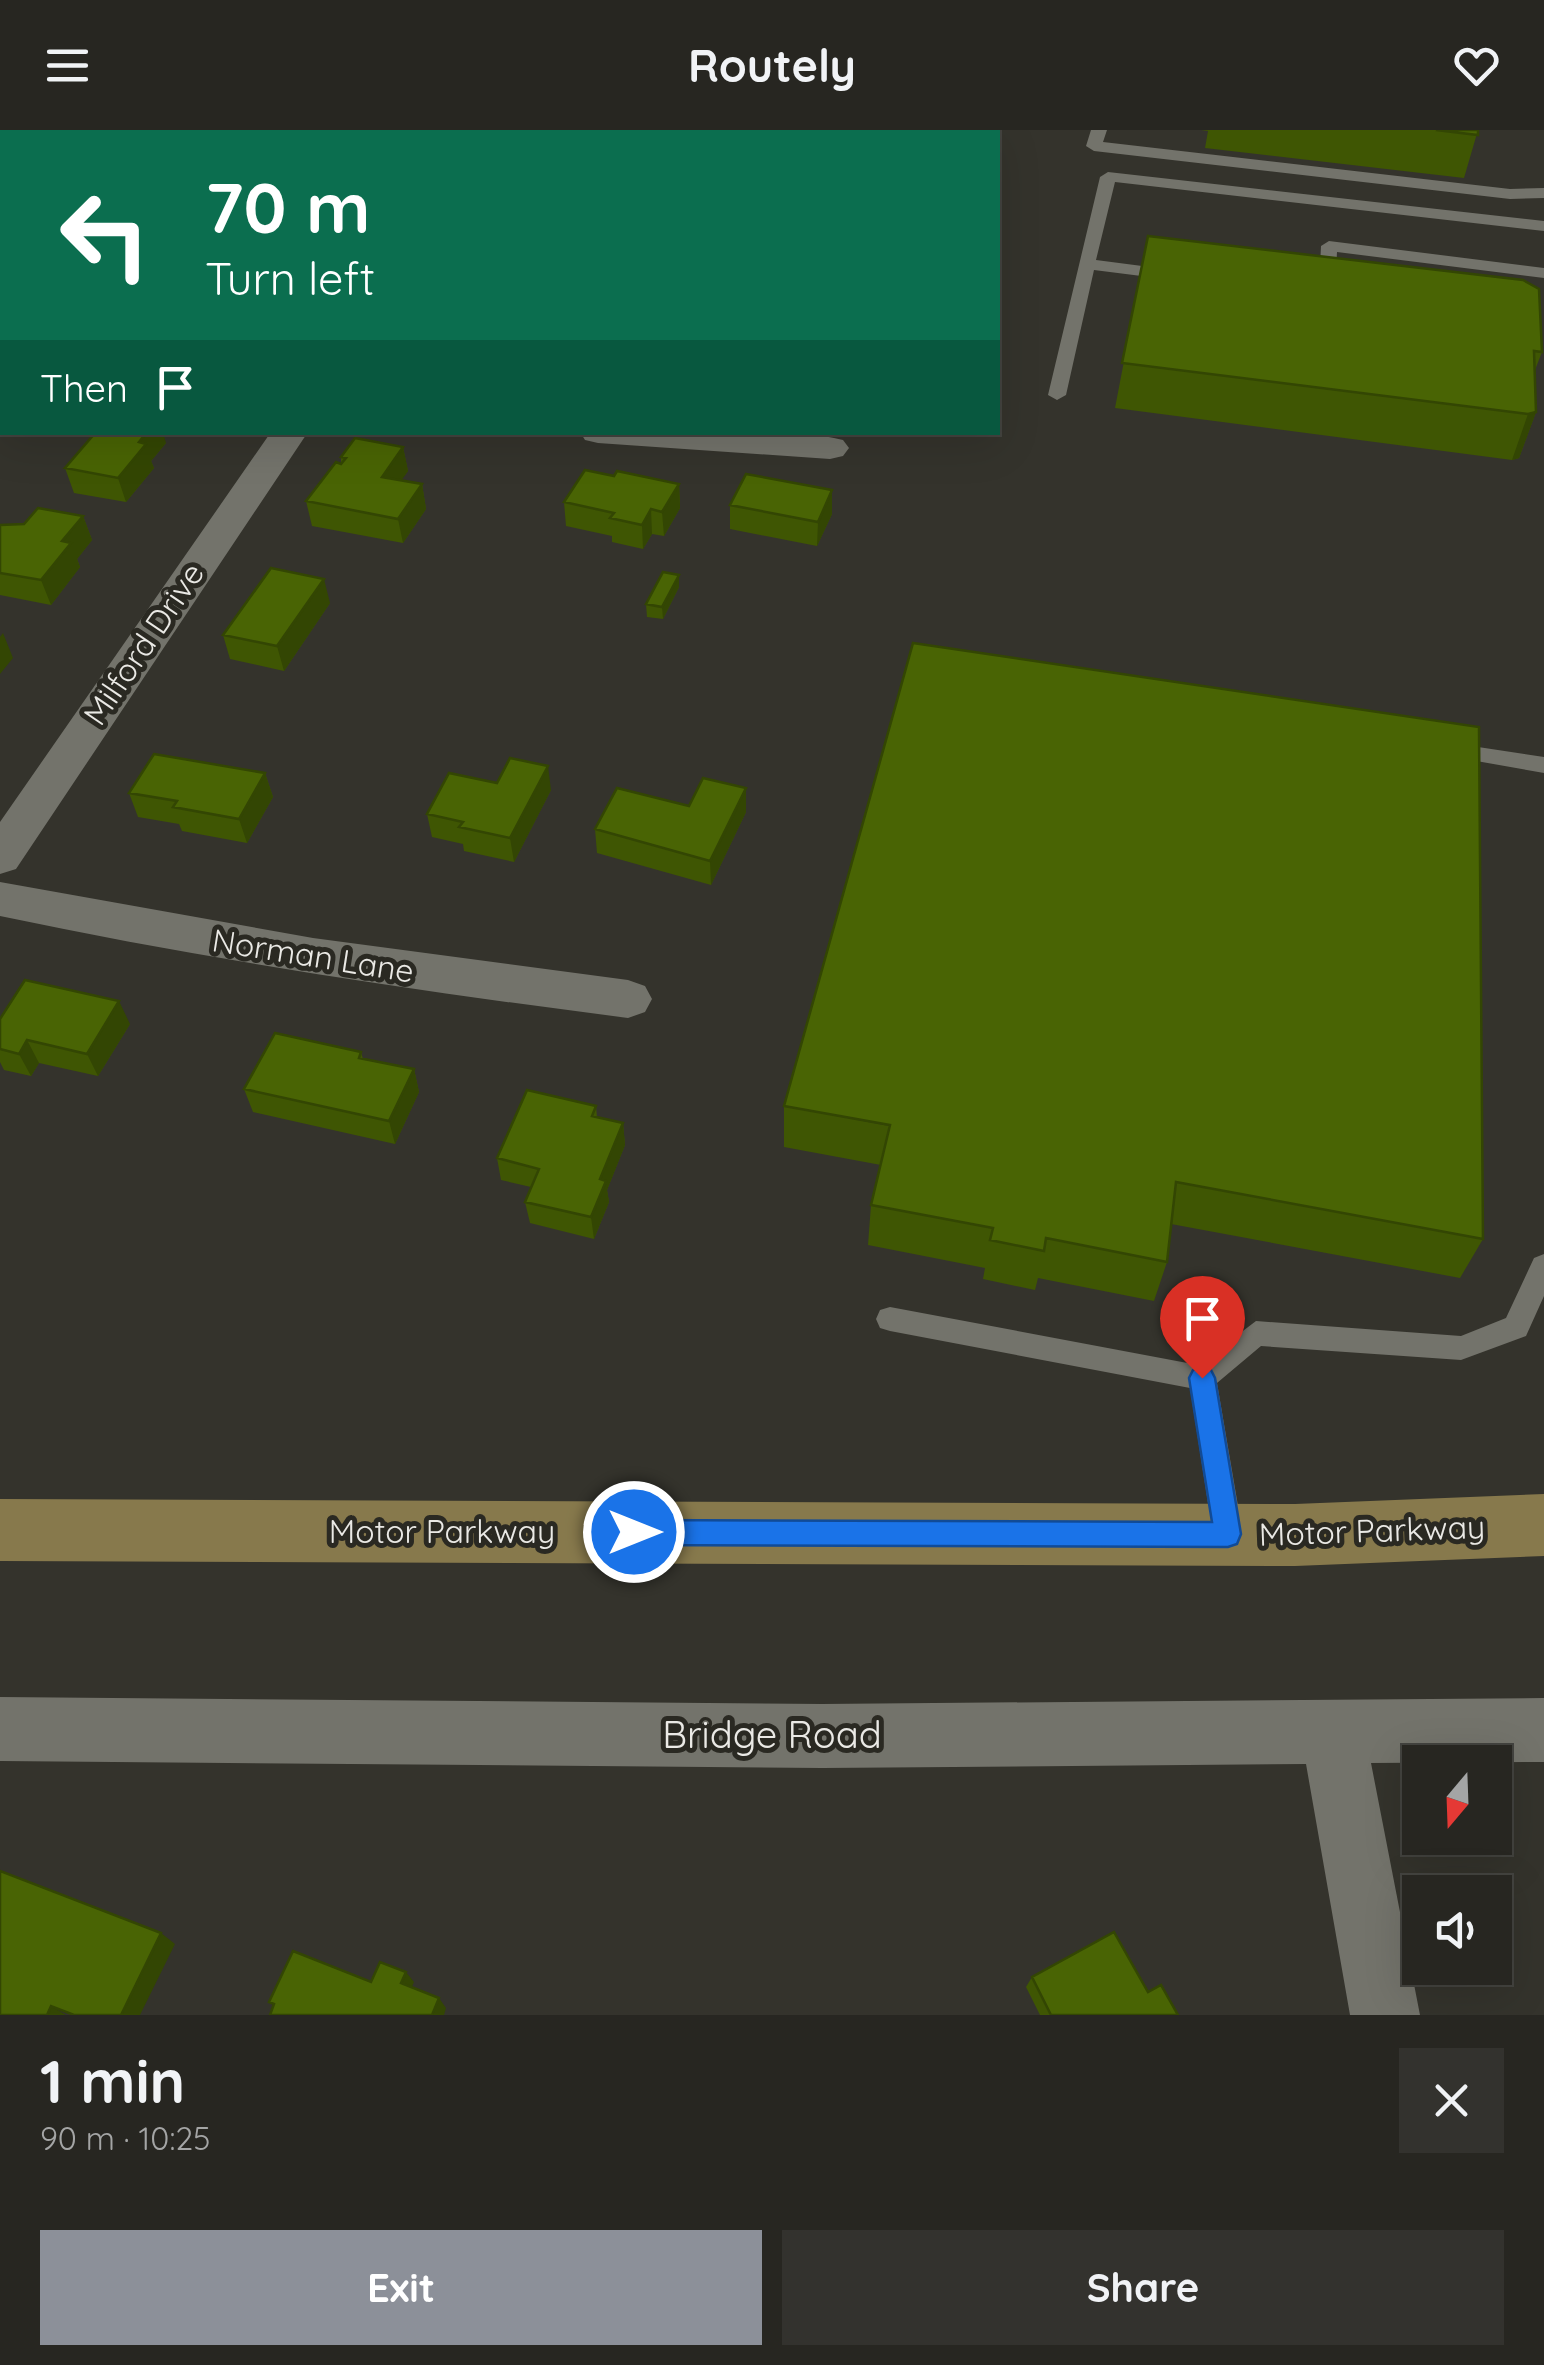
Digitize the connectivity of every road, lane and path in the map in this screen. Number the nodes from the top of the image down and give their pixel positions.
1 (1099, 130) edge
2 (1544, 194) edge
3 (1332, 224) junction
4 (1544, 226) edge
5 (1087, 264) junction
6 (1544, 273) edge
7 (1198, 278) edge
8 (1346, 297) edge
9 (1056, 396) dead end
10 (288, 435) edge
11 (642, 435) edge
12 (830, 448) dead end
13 (1427, 746) edge
14 (1544, 764) edge
15 (0, 857) edge
16 (0, 899) edge
17 (628, 999) dead end
18 (1544, 1266) edge
19 (890, 1320) dead end
20 (1202, 1378) junction
21 (1544, 1526) edge
22 (0, 1530) edge
23 (1228, 1534) junction
24 (0, 1729) edge
25 (1544, 1730) edge
26 (1334, 1734) junction
27 (1385, 2015) edge

1 - 2 lane
3 - 4 lane
3 - 5 lane
3 - 6 lane
3 - 8 lane
5 - 7 lane
5 - 9 lane
10 - 15 street, Milford Drive
11 - 12 street
13 - 14 lane
16 - 17 street, Norman Lane
18 - 20 lane
19 - 20 lane
20 - 23 lane
21 - 23 main road, Motor Parkway
22 - 23 main road, Motor Parkway
24 - 26 street, Bridge Road
25 - 26 street, Bridge Road
26 - 27 street

